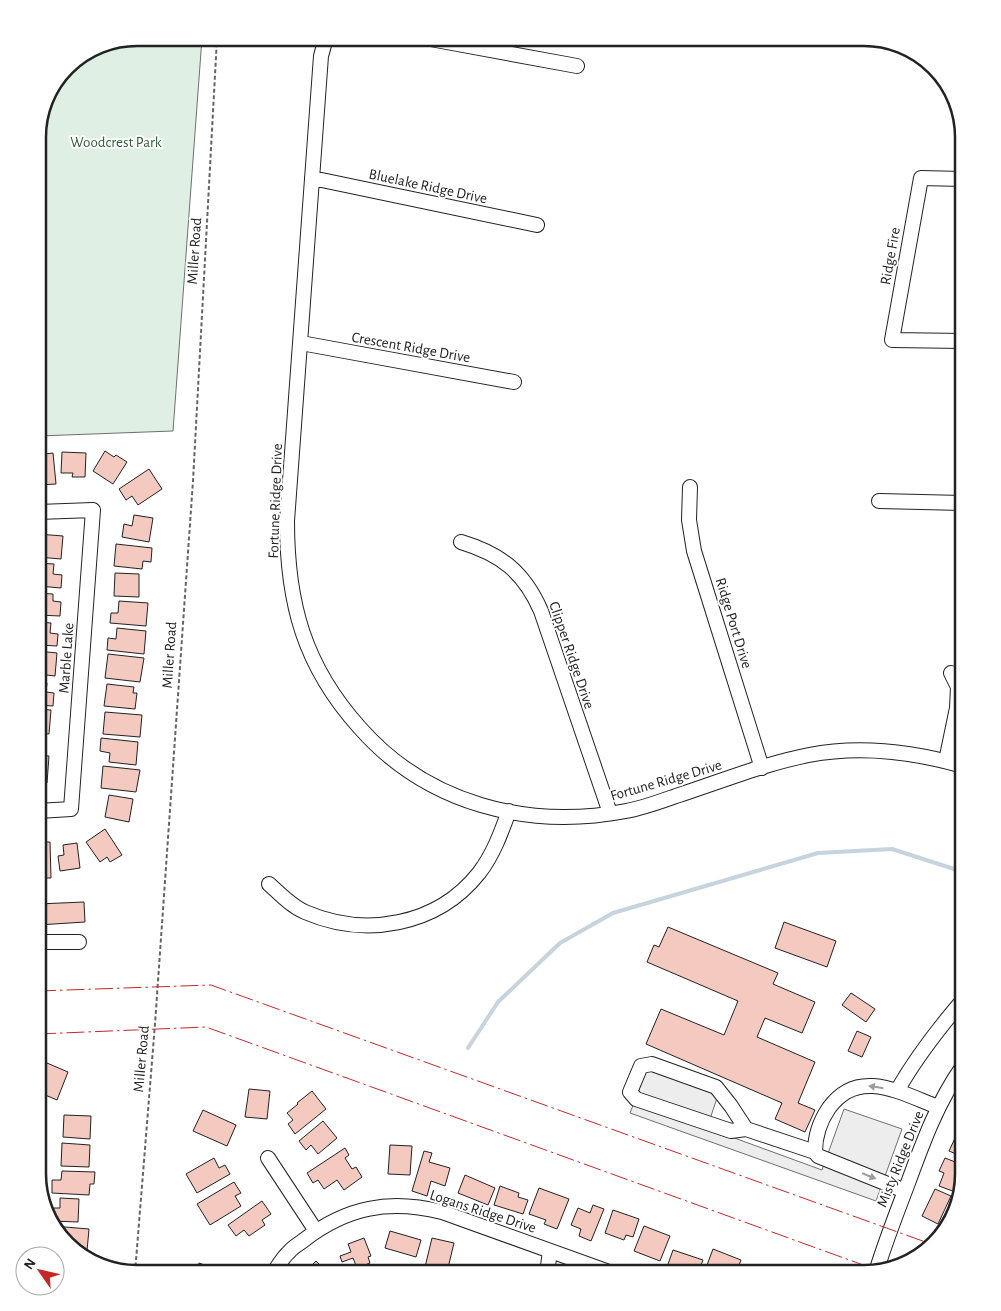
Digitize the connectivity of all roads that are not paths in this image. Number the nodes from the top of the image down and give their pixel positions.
1 (324, 46) edge
2 (468, 46) edge
3 (577, 66) dead end
4 (312, 178) junction
5 (955, 179) edge
6 (537, 225) dead end
7 (955, 341) edge
8 (301, 343) junction
9 (514, 382) dead end
10 (690, 487) dead end
11 (879, 501) dead end
12 (955, 503) edge
13 (46, 512) edge
14 (461, 542) dead end
15 (951, 673) dead end
16 (955, 682) edge
17 (955, 718) edge
18 (946, 761) junction
19 (955, 764) edge
20 (762, 768) junction
21 (46, 811) edge
22 (509, 811) junction
23 (610, 814) junction
24 (269, 884) dead end
25 (46, 942) edge
26 (79, 942) dead end
27 (955, 1010) edge
28 (955, 1078) edge
29 (897, 1091) junction
30 (938, 1107) junction
31 (746, 1129) junction
32 (815, 1152) junction
33 (268, 1158) dead end
34 (905, 1191) junction
35 (316, 1230) junction
36 (550, 1251) junction
37 (880, 1263) edge
38 (279, 1265) edge
39 (548, 1265) edge
40 (588, 1265) edge

1 - 4 street, Fortune Ridge Drive
2 - 3 street
4 - 6 street, Bluelake Ridge Drive
4 - 8 street, Fortune Ridge Drive
5 - 7 street, Ridge Fire
8 - 9 street, Crescent Ridge Drive
8 - 22 street, Fortune Ridge Drive
10 - 20 street, Ridge Port Drive
11 - 12 street
13 - 21 street, Marble Lake
14 - 23 street, Clipper Ridge Drive
15 - 16 street
17 - 18 street
18 - 19 street, Fortune Ridge Drive
18 - 20 street, Fortune Ridge Drive
20 - 23 street, Fortune Ridge Drive
22 - 23 street, Fortune Ridge Drive
22 - 24 street
25 - 26 street
27 - 29 street
28 - 30 street, Misty Ridge Drive
29 - 30 street
29 -> 32 street
30 - 34 street, Misty Ridge Drive
31 - 31 street
31 - 32 street
32 -> 34 street
33 - 35 street
34 - 37 street, Misty Ridge Drive
35 - 36 street, Logans Ridge Drive
35 - 38 street, Logans Ridge Drive
36 - 39 street
36 - 40 street, Logans Ridge Drive

